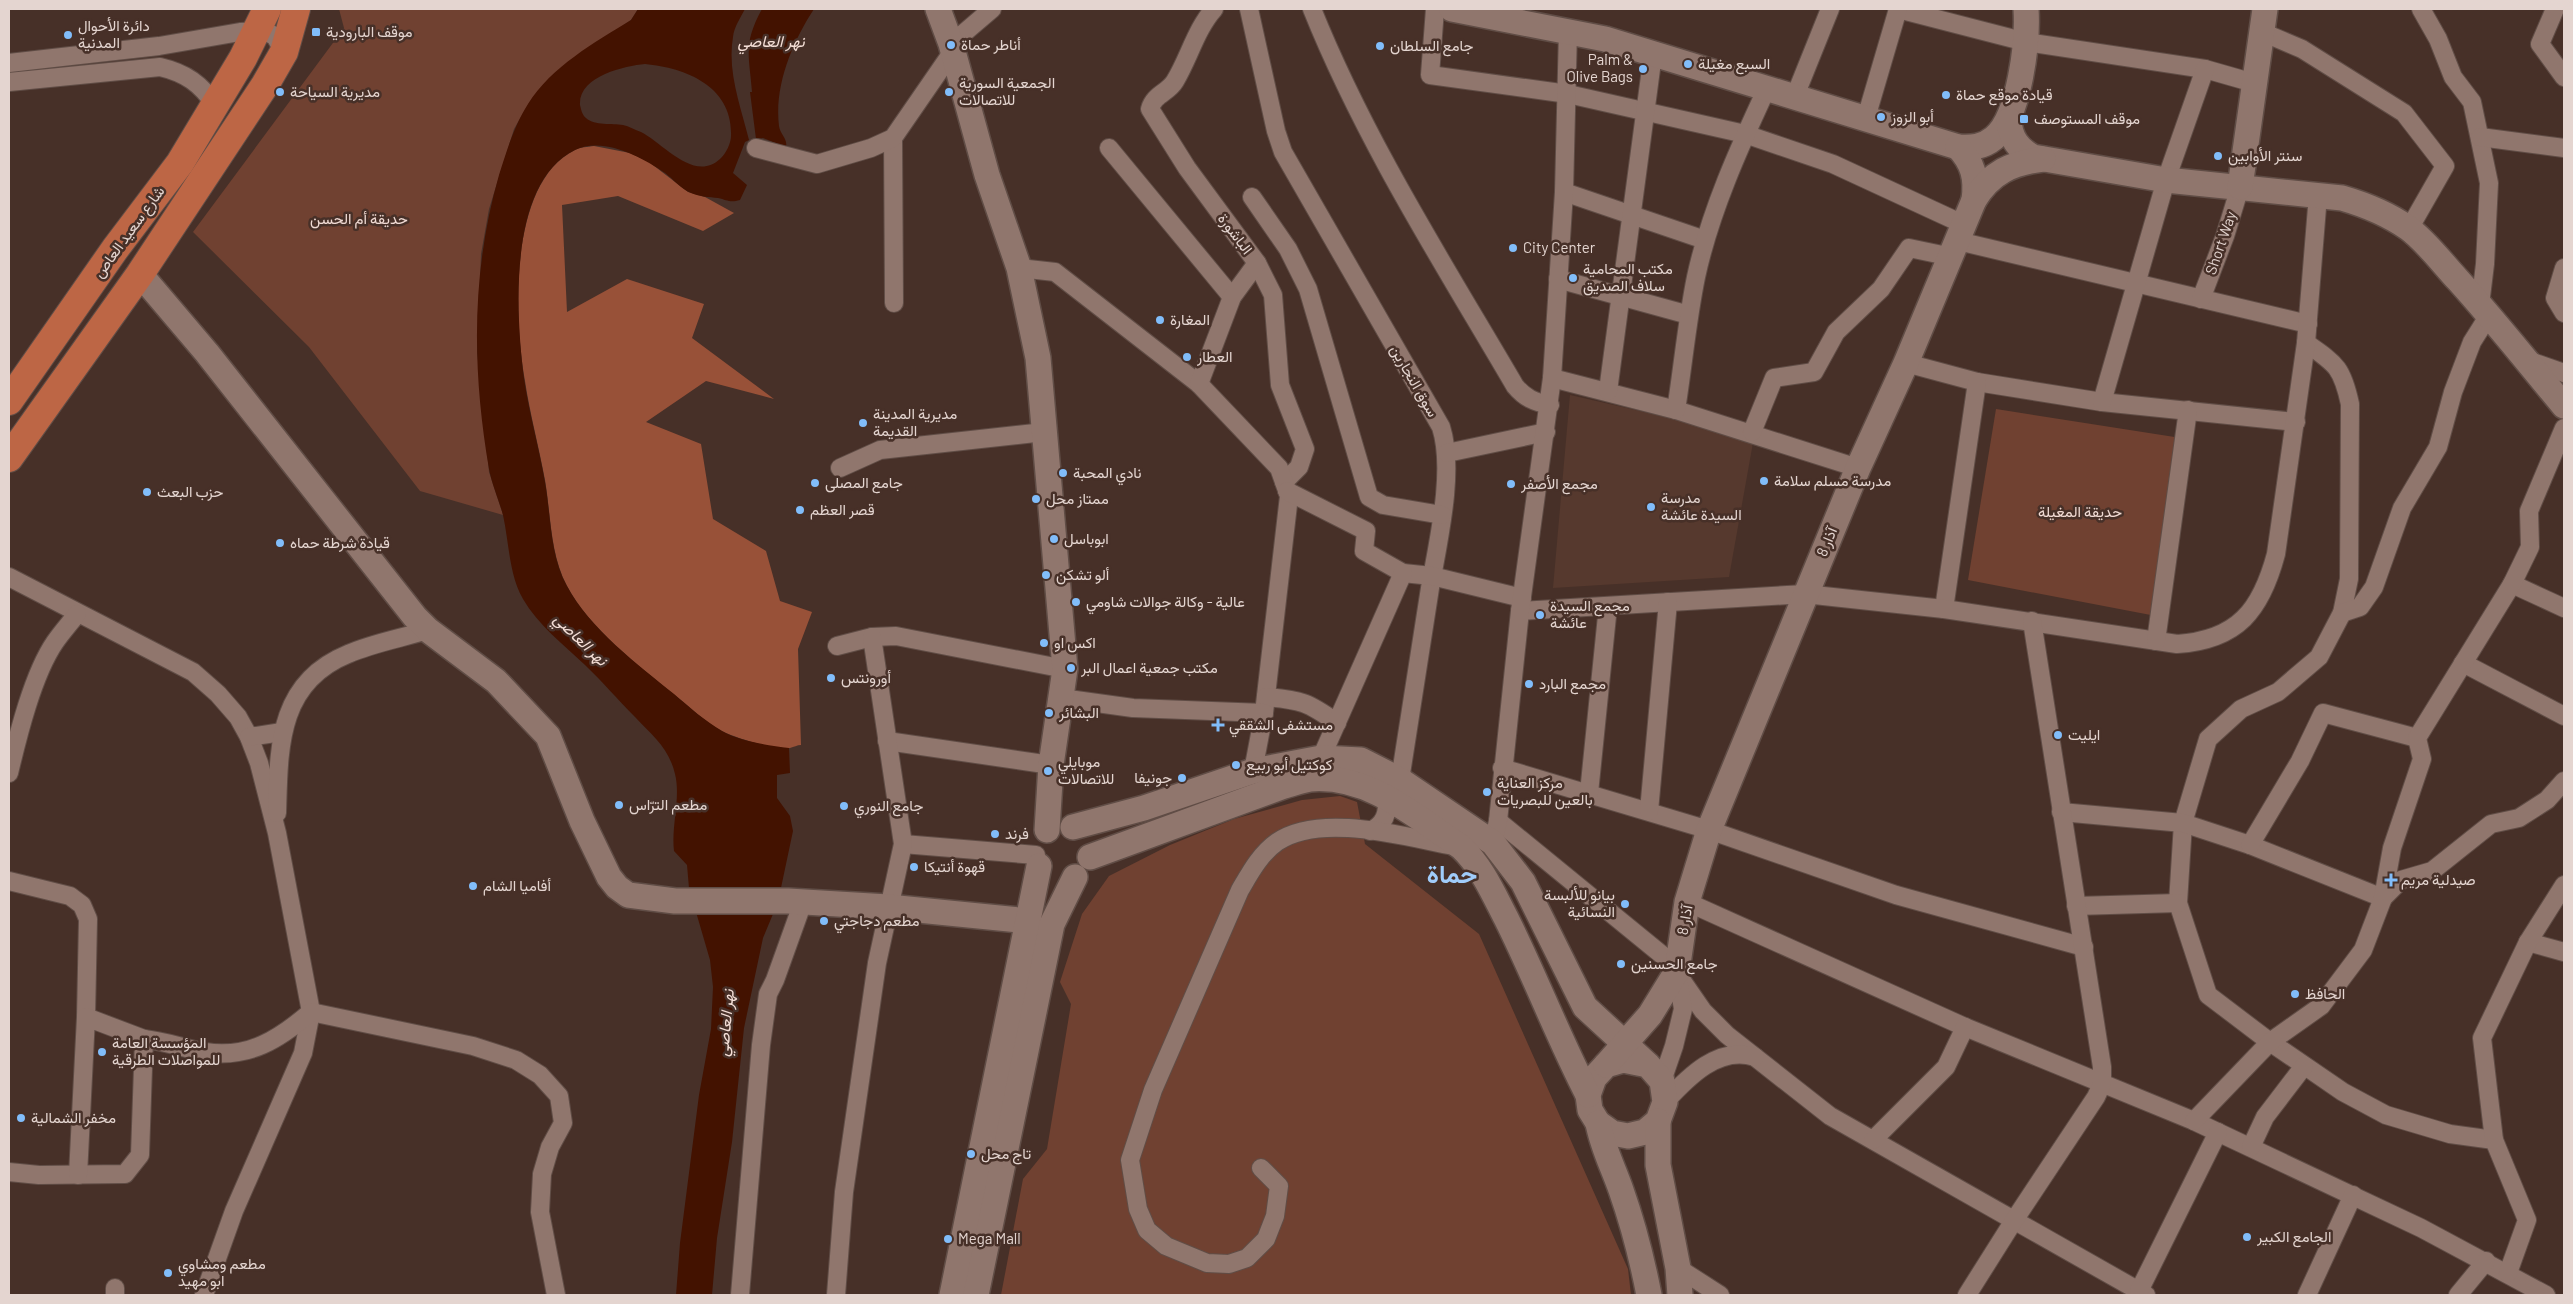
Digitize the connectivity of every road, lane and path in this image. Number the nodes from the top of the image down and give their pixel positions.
1 (296, 9) edge
2 (938, 9) edge
3 (992, 9) edge
4 (1214, 9) edge
5 (1249, 9) edge
6 (1312, 9) edge
7 (1435, 9) edge
8 (1452, 9) edge
9 (1830, 9) edge
10 (1898, 9) edge
11 (2026, 9) edge
12 (2421, 9) edge
13 (2555, 9) edge
14 (2263, 15) edge
15 (262, 20) edge
16 (1568, 30) junction
17 (2026, 42) junction
18 (159, 46) junction
19 (952, 47) junction
20 (284, 52) junction
21 (1653, 54) junction
22 (9, 63) edge
23 (160, 67) junction
24 (2205, 69) junction
25 (2564, 77) edge
26 (9, 82) edge
27 (2254, 83) junction
28 (1767, 88) junction
29 (1568, 94) junction
30 (1795, 96) junction
31 (216, 106) junction
32 (1645, 112) junction
33 (1866, 118) junction
34 (2008, 120) junction
35 (1745, 134) junction
36 (2480, 137) junction
37 (893, 138) junction
38 (1958, 147) junction
39 (756, 148) dead end
40 (1109, 148) dead end
41 (2564, 148) edge
42 (2043, 159) junction
43 (2166, 180) junction
44 (2240, 187) junction
45 (1564, 192) junction
46 (2318, 195) junction
47 (1252, 197) dead end
48 (1974, 200) junction
49 (1631, 215) junction
50 (2409, 229) junction
51 (1706, 240) junction
52 (1958, 241) junction
53 (115, 249) junction
54 (1257, 263) junction
55 (1020, 268) junction
56 (2564, 268) edge
57 (140, 274) junction
58 (1558, 280) junction
59 (2137, 283) junction
60 (1620, 295) junction
61 (1232, 296) junction
62 (2201, 299) junction
63 (894, 303) dead end
64 (2485, 310) junction
65 (2564, 313) edge
66 (1690, 315) junction
67 (2308, 324) junction
68 (2306, 343) junction
69 (2526, 360) junction
70 (1906, 364) junction
71 (2564, 373) edge
72 (1552, 378) junction
73 (1976, 382) junction
74 (1200, 384) junction
75 (1608, 391) junction
76 (9, 401) edge
77 (2102, 402) junction
78 (1550, 405) junction
79 (2564, 406) edge
80 (1676, 410) junction
81 (2188, 410) junction
82 (2296, 422) junction
83 (2564, 428) edge
84 (1044, 432) junction
85 (1546, 432) junction
86 (1752, 432) junction
87 (1447, 453) junction
88 (9, 458) edge
89 (840, 468) dead end
90 (1858, 468) junction
91 (1285, 487) junction
92 (1442, 515) junction
93 (1403, 573) junction
94 (1432, 576) junction
95 (9, 577) edge
96 (2512, 584) junction
97 (1805, 594) junction
98 (1668, 602) junction
99 (1521, 604) junction
100 (1608, 606) junction
101 (2564, 608) edge
102 (1944, 609) junction
103 (2342, 613) junction
104 (77, 614) junction
105 (2032, 621) junction
106 (428, 630) junction
107 (872, 637) junction
108 (2156, 642) junction
109 (837, 646) dead end
110 (2463, 663) junction
111 (1065, 669) junction
112 (1062, 698) junction
113 (1265, 705) junction
114 (2564, 716) edge
115 (1337, 723) junction
116 (282, 732) junction
117 (249, 737) junction
118 (2417, 738) junction
119 (887, 741) junction
120 (1321, 758) junction
121 (1051, 765) junction
122 (1502, 768) junction
123 (1253, 771) junction
124 (9, 773) edge
125 (2564, 781) edge
126 (1393, 789) junction
127 (1589, 794) junction
128 (1649, 811) junction
129 (2061, 812) junction
130 (2183, 823) junction
131 (1073, 827) junction
132 (1047, 830) junction
133 (1709, 830) junction
134 (1370, 831) junction
135 (1496, 832) junction
136 (277, 833) junction
137 (903, 844) junction
138 (2250, 845) junction
139 (1461, 847) junction
140 (1090, 857) junction
141 (1037, 860) junction
142 (1075, 877) junction
143 (9, 881) edge
144 (2564, 885) edge
145 (2383, 898) junction
146 (795, 902) junction
147 (1687, 902) junction
148 (2178, 903) junction
149 (2076, 906) junction
150 (888, 908) junction
151 (1029, 921) junction
152 (2528, 942) junction
153 (2084, 947) junction
154 (2564, 952) edge
155 (1676, 971) junction
156 (1585, 1007) junction
157 (311, 1012) junction
158 (1650, 1015) junction
159 (86, 1017) junction
160 (1965, 1027) junction
161 (144, 1039) junction
162 (2270, 1042) junction
163 (1624, 1044) junction
164 (1759, 1058) junction
165 (1606, 1065) junction
166 (2304, 1066) junction
167 (2102, 1084) junction
168 (1658, 1092) junction
169 (1588, 1095) junction
170 (2194, 1121) junction
171 (1598, 1123) junction
172 (2218, 1132) junction
173 (1873, 1140) junction
174 (2494, 1140) junction
175 (2251, 1147) junction
176 (1261, 1168) dead end
177 (9, 1172) edge
178 (78, 1175) junction
179 (2353, 1195) junction
180 (2013, 1222) junction
181 (2486, 1261) junction
182 (1678, 1268) junction
183 (2508, 1273) junction
184 (2143, 1293) edge
185 (204, 1295) edge
186 (556, 1295) edge
187 (740, 1295) edge
188 (836, 1295) edge
189 (952, 1295) edge
190 (976, 1295) edge
191 (1649, 1295) edge
192 (1680, 1295) edge
193 (1720, 1295) edge
194 (1967, 1295) edge
195 (2307, 1295) edge
196 (2458, 1295) edge
197 (2546, 1295) edge

1 - 20 main road
2 - 19 main road
3 - 19 street
4 - 54 street, الباشورة
5 - 87 street, سوق النجارين
6 - 78 street
7 - 29 street
8 - 16 main road
9 - 30 street
10 - 17 street
10 - 33 street
11 - 17 main road
12 - 36 street
13 - 25 street
14 - 27 main road
14 - 50 street
15 - 18 street
15 - 20 street
15 - 31 main road, شارع سعيد العاص
16 - 21 main road
16 - 29 street
17 - 24 street
17 - 34 main road
18 - 22 street
18 - 23 street
19 - 37 street
19 - 55 main road
20 - 57 main road
21 - 28 main road
21 - 32 street
23 - 26 street
23 - 31 street
24 - 27 street
24 - 43 street
27 - 44 main road
28 - 30 main road
28 - 35 street
29 - 32 street
29 - 45 street
30 - 33 main road
31 - 53 main road, شارع سعيد العاص
32 - 35 street
32 - 49 street
33 - 38 main road
34 - 38 main road
34 - 42 main road
35 - 51 street
35 - 52 street
36 - 41 street
36 - 64 street
37 - 39 street
37 - 63 street
38 - 48 main road
40 - 61 street
42 - 43 main road
42 - 48 main road, 8 آذار
43 - 44 main road
43 - 59 street
44 - 46 main road
44 - 62 street, Short Way
45 - 49 street
45 - 58 street
46 - 50 main road
46 - 67 street
47 - 92 street
48 - 52 main road, 8 آذار
49 - 51 street
49 - 60 street
50 - 64 main road
51 - 66 street
52 - 59 street
52 - 70 main road, 8 آذار
52 - 86 street
53 - 57 main road
53 - 76 main road, شارع سعيد العاص
54 - 61 street
54 - 91 street, الباشورة
55 - 74 street
55 - 84 main road
56 - 65 street
57 - 88 main road
57 - 106 main road
58 - 60 street
58 - 72 street
59 - 62 street
59 - 77 street
60 - 66 street
60 - 75 street
61 - 74 street
62 - 67 street
64 - 69 main road
64 - 103 street
66 - 80 street
67 - 68 street
68 - 82 street
68 - 103 street
69 - 71 street
69 - 79 main road
70 - 73 street
70 - 90 main road, 8 آذار
72 - 75 street
72 - 78 street
73 - 77 street
73 - 102 street
74 - 91 street
75 - 80 street
77 - 81 street
78 - 85 street
80 - 86 street
81 - 82 street
81 - 108 street
82 - 108 street
83 - 96 street
84 - 89 street
84 - 111 main road
85 - 87 street
85 - 99 street
86 - 90 street
87 - 92 street, سوق النجارين
90 - 97 main road, 8 آذار
91 - 93 street
91 - 113 street
92 - 94 street, سوق النجارين
93 - 94 street
93 - 115 street
94 - 99 street
94 - 126 street, سوق النجارين
95 - 104 street
96 - 101 street
96 - 110 street
97 - 98 street
97 - 102 street
97 - 133 main road, 8 آذار
98 - 100 street
98 - 128 street
99 - 100 street
99 - 122 street
100 - 127 street
102 - 105 street
103 - 130 street
104 - 117 street
104 - 124 street
105 - 108 street
105 - 129 street
106 - 116 street
106 - 146 main road
107 - 109 street
107 - 111 street
107 - 119 street
110 - 114 street
110 - 118 street
111 - 112 main road
112 - 113 street
112 - 121 main road
113 - 115 street
113 - 123 street
115 - 120 street
116 - 117 street
116 - 136 street
117 - 136 street
118 - 138 street
118 - 145 street
119 - 121 street
119 - 137 street
120 - 123 main road
120 - 126 main road
121 - 132 main road
122 - 127 street
122 - 135 street
123 - 131 main road
125 - 145 street
126 - 134 street, سوق النجارين
126 - 135 main road
126 - 139 main road
126 - 140 main road
127 - 128 street
128 - 133 street
129 - 130 street
129 - 149 street
130 - 138 street
130 - 148 street
131 - 132 main road
131 - 140 main road
132 - 141 main road
133 - 147 main road, 8 آذار
133 - 153 street
134 - 139 street
134 - 176 street
135 - 155 street
135 - 156 main road
136 - 157 street
137 - 141 street
137 - 150 street
138 - 145 street
139 - 169 main road
140 - 142 main road
141 - 142 main road
141 - 151 main road
142 - 190 main road
143 - 159 street
144 - 152 street
145 - 162 street
146 - 150 main road
146 - 187 street
147 - 155 main road, 8 آذار
147 - 160 street
148 - 149 street
148 - 162 street
149 - 153 street
150 - 151 main road
150 - 188 street
151 - 189 main road
152 - 154 street
152 - 174 street
153 - 167 street
155 - 158 main road
155 - 164 street
155 - 168 street
156 - 158 main road
156 - 163 main road
157 - 161 street
157 - 185 street
157 - 186 street
158 - 163 main road
159 - 161 street
159 - 178 street
160 - 167 street
160 - 173 street
161 - 178 street
162 - 166 street
162 - 170 street
163 - 165 main road
163 - 168 main road
164 - 168 street
164 - 173 street
165 - 168 main road
165 - 169 main road
166 - 174 street
166 - 175 street
167 - 170 street
167 - 180 street
168 - 171 main road
168 - 182 main road
169 - 171 main road
170 - 172 street
171 - 191 main road
172 - 175 street
172 - 184 street
173 - 180 street
174 - 183 street
175 - 179 street
177 - 178 street
179 - 181 street
179 - 195 street
180 - 184 street
180 - 194 street
181 - 183 street
181 - 196 street
182 - 192 main road
182 - 193 street
183 - 197 street

